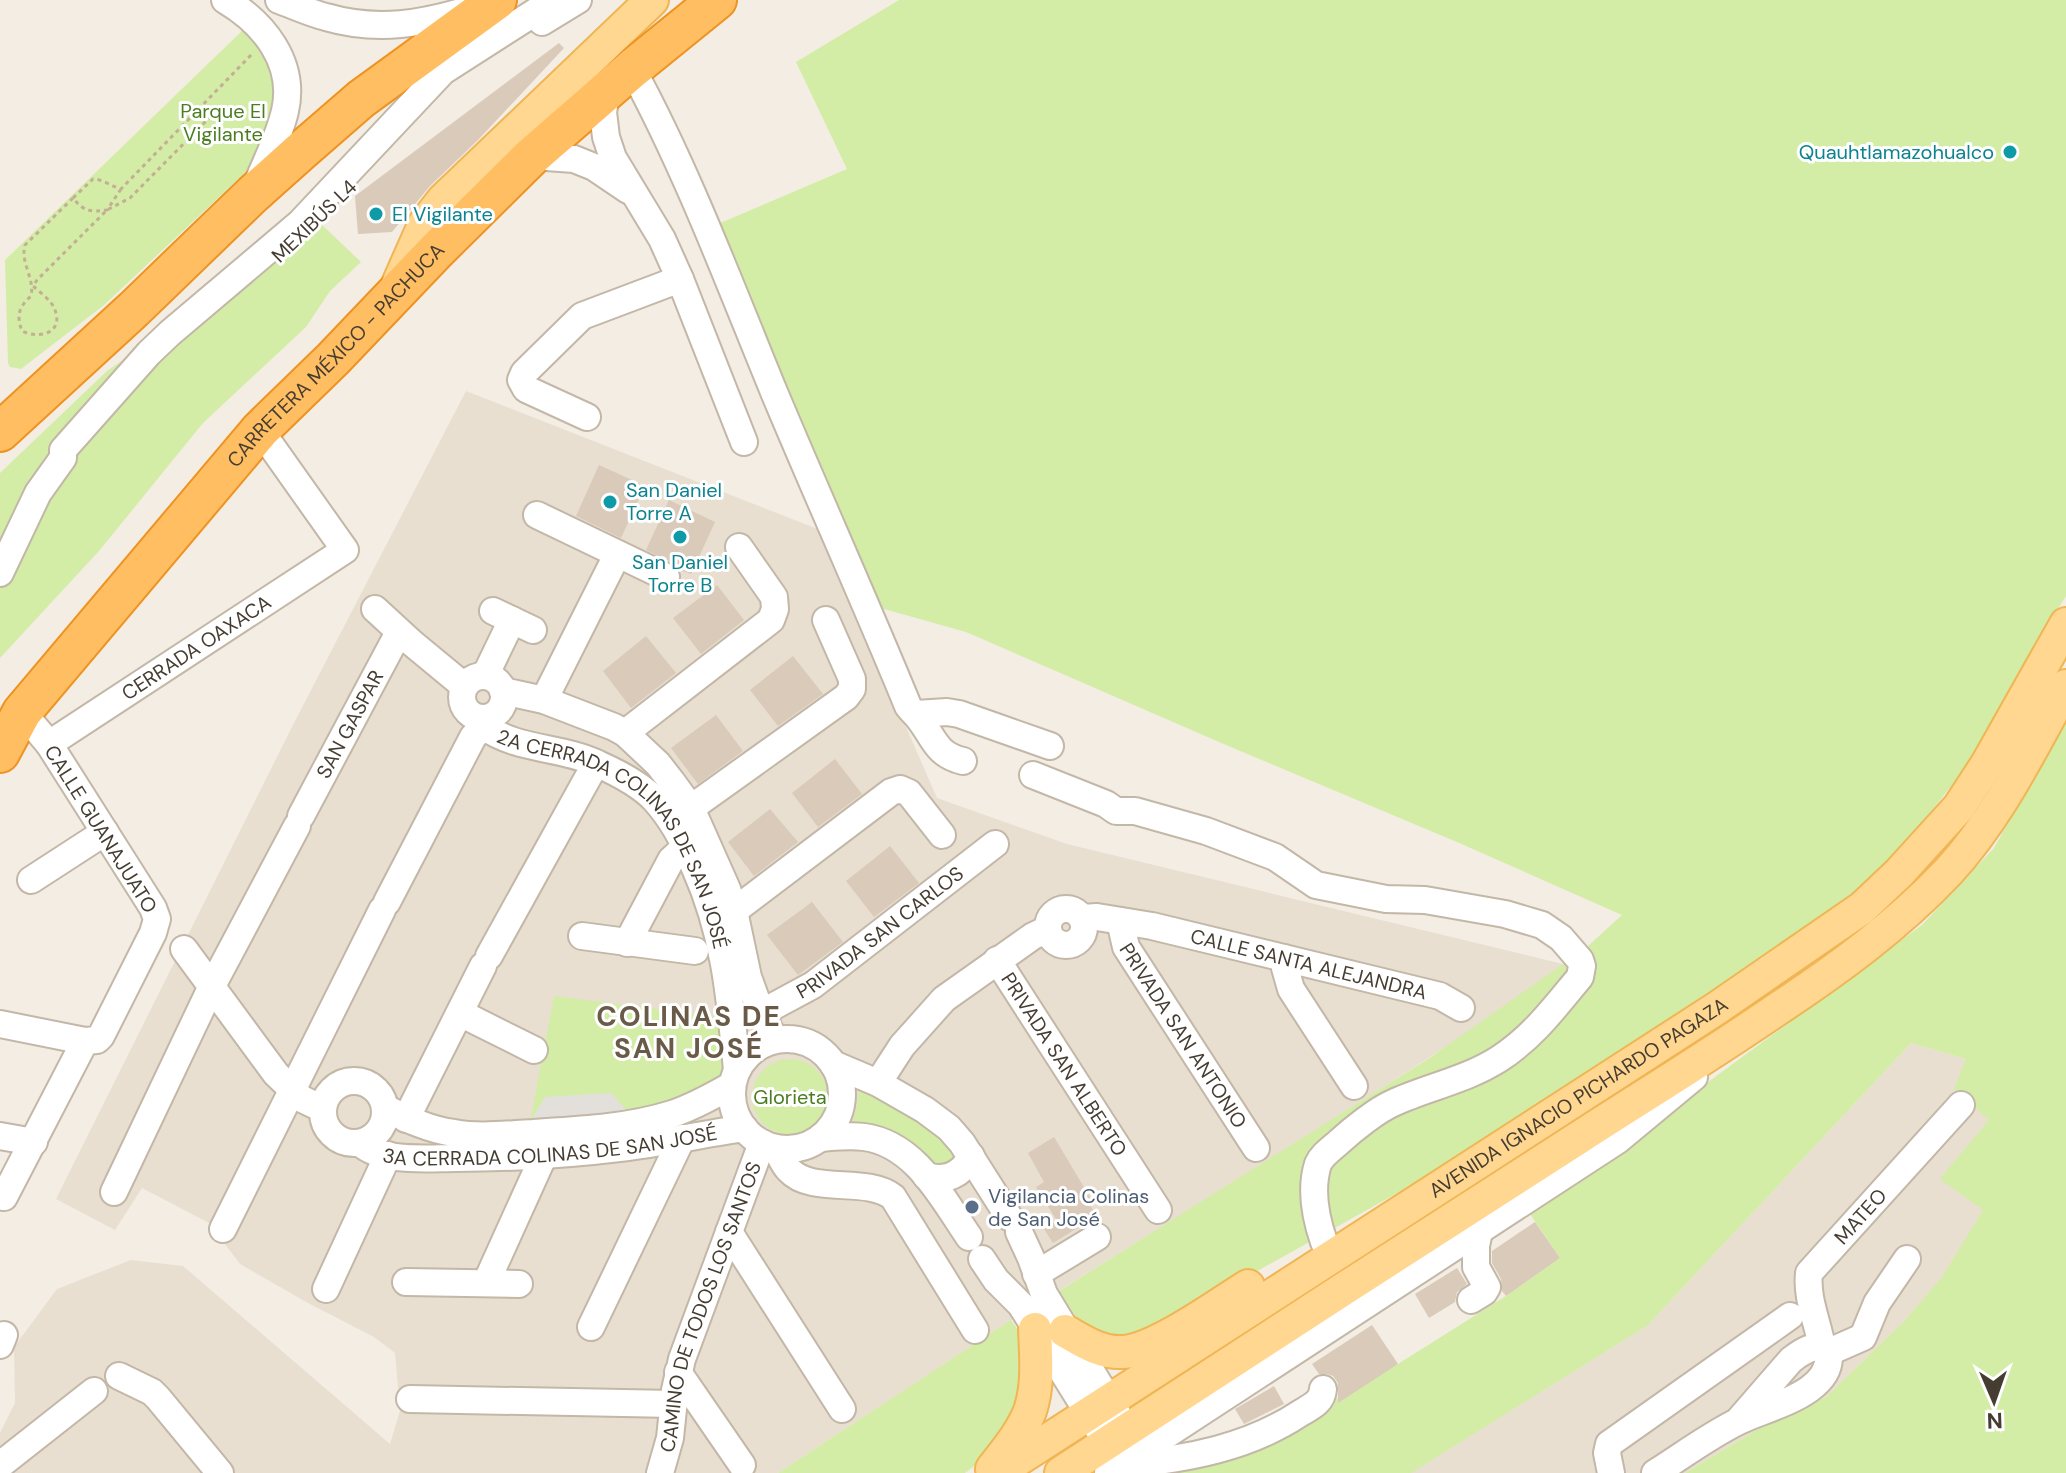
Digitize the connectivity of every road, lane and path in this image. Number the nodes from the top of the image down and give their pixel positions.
1 (225, 0) edge
2 (279, 0) edge
3 (497, 0) edge
4 (554, 0) edge
5 (578, 0) edge
6 (652, 0) edge
7 (719, 1) edge
8 (269, 37) junction
9 (619, 79) junction
10 (199, 110) junction
11 (532, 156) junction
12 (121, 189) junction
13 (253, 194) junction
14 (634, 194) junction
15 (73, 198) junction
16 (107, 210) junction
17 (680, 279) junction
18 (33, 286) junction
19 (393, 297) junction
20 (587, 417) dead end
21 (4, 422) edge
22 (260, 430) junction
23 (744, 442) dead end
24 (63, 458) junction
25 (537, 515) dead end
26 (739, 547) dead end
27 (617, 555) junction
28 (0, 573) edge
29 (666, 577) dead end
30 (375, 609) dead end
31 (513, 620) dead end
32 (826, 620) dead end
33 (2066, 624) edge
34 (399, 632) junction
35 (2057, 658) edge
36 (484, 684) junction
37 (2066, 686) edge
38 (544, 700) junction
39 (916, 714) junction
40 (11, 721) edge
41 (482, 722) junction
42 (632, 740) junction
43 (49, 744) junction
44 (1050, 746) dead end
45 (0, 753) edge
46 (963, 761) dead end
47 (596, 763) junction
48 (620, 775) junction
49 (1033, 775) dead end
50 (691, 808) junction
51 (105, 832) junction
52 (942, 835) dead end
53 (995, 844) dead end
54 (686, 846) junction
55 (31, 880) dead end
56 (734, 911) junction
57 (1120, 921) junction
58 (582, 936) dead end
59 (627, 943) junction
60 (184, 949) dead end
61 (695, 951) dead end
62 (733, 956) junction
63 (1284, 958) junction
64 (997, 960) junction
65 (211, 988) junction
66 (1461, 1008) dead end
67 (460, 1013) junction
68 (761, 1013) junction
69 (0, 1024) edge
70 (1734, 1039) junction
71 (775, 1040) junction
72 (85, 1041) junction
73 (534, 1050) dead end
74 (833, 1064) junction
75 (735, 1077) junction
76 (878, 1083) junction
77 (1354, 1086) dead end
78 (291, 1089) junction
79 (1961, 1105) dead end
80 (323, 1109) junction
81 (396, 1114) junction
82 (0, 1136) edge
83 (682, 1138) junction
84 (820, 1138) junction
85 (760, 1140) junction
86 (34, 1142) junction
87 (360, 1143) junction
88 (1256, 1148) dead end
89 (388, 1155) junction
90 (544, 1155) junction
91 (971, 1156) junction
92 (926, 1176) junction
93 (114, 1192) dead end
94 (4, 1197) dead end
95 (1408, 1208) junction
96 (1158, 1210) dead end
97 (1014, 1225) junction
98 (223, 1229) dead end
99 (1479, 1231) junction
100 (729, 1232) junction
101 (1097, 1237) dead end
102 (1324, 1242) junction
103 (976, 1248) junction
104 (1440, 1256) junction
105 (1907, 1259) dead end
106 (1476, 1267) junction
107 (1036, 1274) junction
108 (406, 1282) dead end
109 (486, 1283) junction
110 (519, 1284) dead end
111 (326, 1289) dead end
112 (1471, 1300) dead end
113 (1790, 1316) dead end
114 (591, 1327) dead end
115 (975, 1330) dead end
116 (1050, 1330) junction
117 (1826, 1349) junction
118 (678, 1372) junction
119 (119, 1376) dead end
120 (1323, 1389) dead end
121 (94, 1391) dead end
122 (410, 1399) dead end
123 (674, 1404) junction
124 (844, 1408) dead end
125 (1100, 1408) junction
126 (1194, 1415) junction
127 (1219, 1450) junction
128 (1116, 1452) edge
129 (14, 1464) edge
130 (742, 1465) dead end
131 (220, 1473) edge
132 (660, 1473) edge
133 (989, 1473) edge
134 (997, 1473) edge
135 (1061, 1473) edge
136 (1611, 1473) edge
137 (1655, 1473) edge

1 - 8 street
2 - 3 street
3 - 13 highway
4 - 24 street, MEXIBÚS L4
5 - 24 street, MEXIBÚS L4
6 - 19 main road
7 - 9 highway, CARRETERA MÉXICO - PACHUCA
8 - 10 path
8 - 13 street
9 - 11 highway, CARRETERA MÉXICO - PACHUCA
9 - 14 street
9 - 39 street
10 - 12 path
10 - 16 path
11 - 14 street
11 - 19 highway, CARRETERA MÉXICO - PACHUCA
12 - 15 path
12 - 16 path
13 - 21 highway
14 - 17 street
15 - 16 path
15 - 18 path
16 - 18 path
17 - 20 street
17 - 23 street
18 - 18 path
19 - 22 highway, CARRETERA MÉXICO - PACHUCA
22 - 40 highway, CARRETERA MÉXICO - PACHUCA
22 - 43 street, CERRADA OAXACA
24 - 28 street, MEXIBÚS L4
25 - 27 street
26 - 42 street
27 - 29 street
27 - 38 street
30 - 34 street, 2A CERRADA COLINAS DE SAN JOSÉ
31 - 36 street
32 - 50 street
33 - 35 main road, AVENIDA IGNACIO PICHARDO PAGAZA
34 - 36 street, 2A CERRADA COLINAS DE SAN JOSÉ
34 - 65 street, SAN GASPAR
35 - 95 main road, AVENIDA IGNACIO PICHARDO PAGAZA
36 - 38 street, 2A CERRADA COLINAS DE SAN JOSÉ
36 - 41 street
36 - 41 street
37 - 70 main road, AVENIDA IGNACIO PICHARDO PAGAZA
38 - 42 street, 2A CERRADA COLINAS DE SAN JOSÉ
39 - 44 street
39 - 46 street
40 - 43 street, CALLE GUANAJUATO
40 - 45 highway, CARRETERA MÉXICO - PACHUCA
41 - 47 street, 2A CERRADA COLINAS DE SAN JOSÉ
41 - 78 street
42 - 48 street
42 - 50 street, 2A CERRADA COLINAS DE SAN JOSÉ
43 - 51 street, CALLE GUANAJUATO
47 - 48 street, 2A CERRADA COLINAS DE SAN JOSÉ
47 - 67 street
48 - 54 street, 2A CERRADA COLINAS DE SAN JOSÉ
49 - 102 street
50 - 56 street, 2A CERRADA COLINAS DE SAN JOSÉ
51 - 55 street
51 - 72 street, CALLE GUANAJUATO
52 - 56 street
53 - 68 street, PRIVADA SAN CARLOS
54 - 59 street
54 - 62 street, 2A CERRADA COLINAS DE SAN JOSÉ
56 - 62 street, 2A CERRADA COLINAS DE SAN JOSÉ
57 - 63 street, CALLE SANTA ALEJANDRA
57 - 64 street, CALLE SANTA ALEJANDRA
57 - 88 street, PRIVADA SAN ANTONIO
58 - 59 street
59 - 61 street
60 - 65 street
62 - 68 street, 2A CERRADA COLINAS DE SAN JOSÉ
62 - 75 street, 2A CERRADA COLINAS DE SAN JOSÉ
63 - 66 street, CALLE SANTA ALEJANDRA
63 - 77 street
64 - 76 street
64 - 96 street, PRIVADA SAN ALBERTO
65 - 78 street
65 - 93 street, SAN GASPAR
67 - 73 street
67 - 81 street
68 - 71 street, 2A CERRADA COLINAS DE SAN JOSÉ
69 - 72 street
70 - 99 street, AVENIDA IGNACIO PICHARDO PAGAZA
70 - 128 main road, AVENIDA IGNACIO PICHARDO PAGAZA
71 - 74 street
71 - 75 street
72 - 86 street, CALLE GUANAJUATO
74 - 76 street
74 - 84 street
75 - 81 street, 3A CERRADA COLINAS DE SAN JOSÉ
75 - 85 street
76 - 91 street
78 - 80 street
78 - 98 street
79 - 117 street, MATEO
80 - 81 street
80 - 87 street
81 - 87 street
82 - 86 street
83 - 85 street, 3A CERRADA COLINAS DE SAN JOSÉ
83 - 90 street, 3A CERRADA COLINAS DE SAN JOSÉ
83 - 114 street
84 - 85 street
84 - 92 street
85 - 100 street, CAMINO DE TODOS LOS SANTOS
85 - 115 street
86 - 94 street, CALLE GUANAJUATO
87 - 89 street, 3A CERRADA COLINAS DE SAN JOSÉ
89 - 90 street, 3A CERRADA COLINAS DE SAN JOSÉ
89 - 111 street
90 - 109 street
91 - 92 street
91 - 97 street
92 - 103 street
95 - 102 main road
95 - 125 main road, AVENIDA IGNACIO PICHARDO PAGAZA
97 - 103 street
97 - 103 street
97 - 107 street
99 - 104 street, AVENIDA IGNACIO PICHARDO PAGAZA
99 - 106 street
100 - 118 street, CAMINO DE TODOS LOS SANTOS
100 - 124 street
101 - 107 street
102 - 116 main road
103 - 116 street
104 - 106 street
104 - 126 street, AVENIDA IGNACIO PICHARDO PAGAZA
105 - 117 street
106 - 112 street
107 - 116 street
108 - 109 street
109 - 110 street
113 - 136 street
116 - 125 street
116 - 133 main road
117 - 137 street
118 - 123 street, CAMINO DE TODOS LOS SANTOS
118 - 130 street
119 - 131 street
120 - 127 street
121 - 129 street
122 - 123 street
123 - 132 street, CAMINO DE TODOS LOS SANTOS
125 - 128 street
125 - 134 main road, AVENIDA IGNACIO PICHARDO PAGAZA
126 - 127 street
126 - 128 street, AVENIDA IGNACIO PICHARDO PAGAZA
127 - 128 street
128 - 135 main road, AVENIDA IGNACIO PICHARDO PAGAZA

